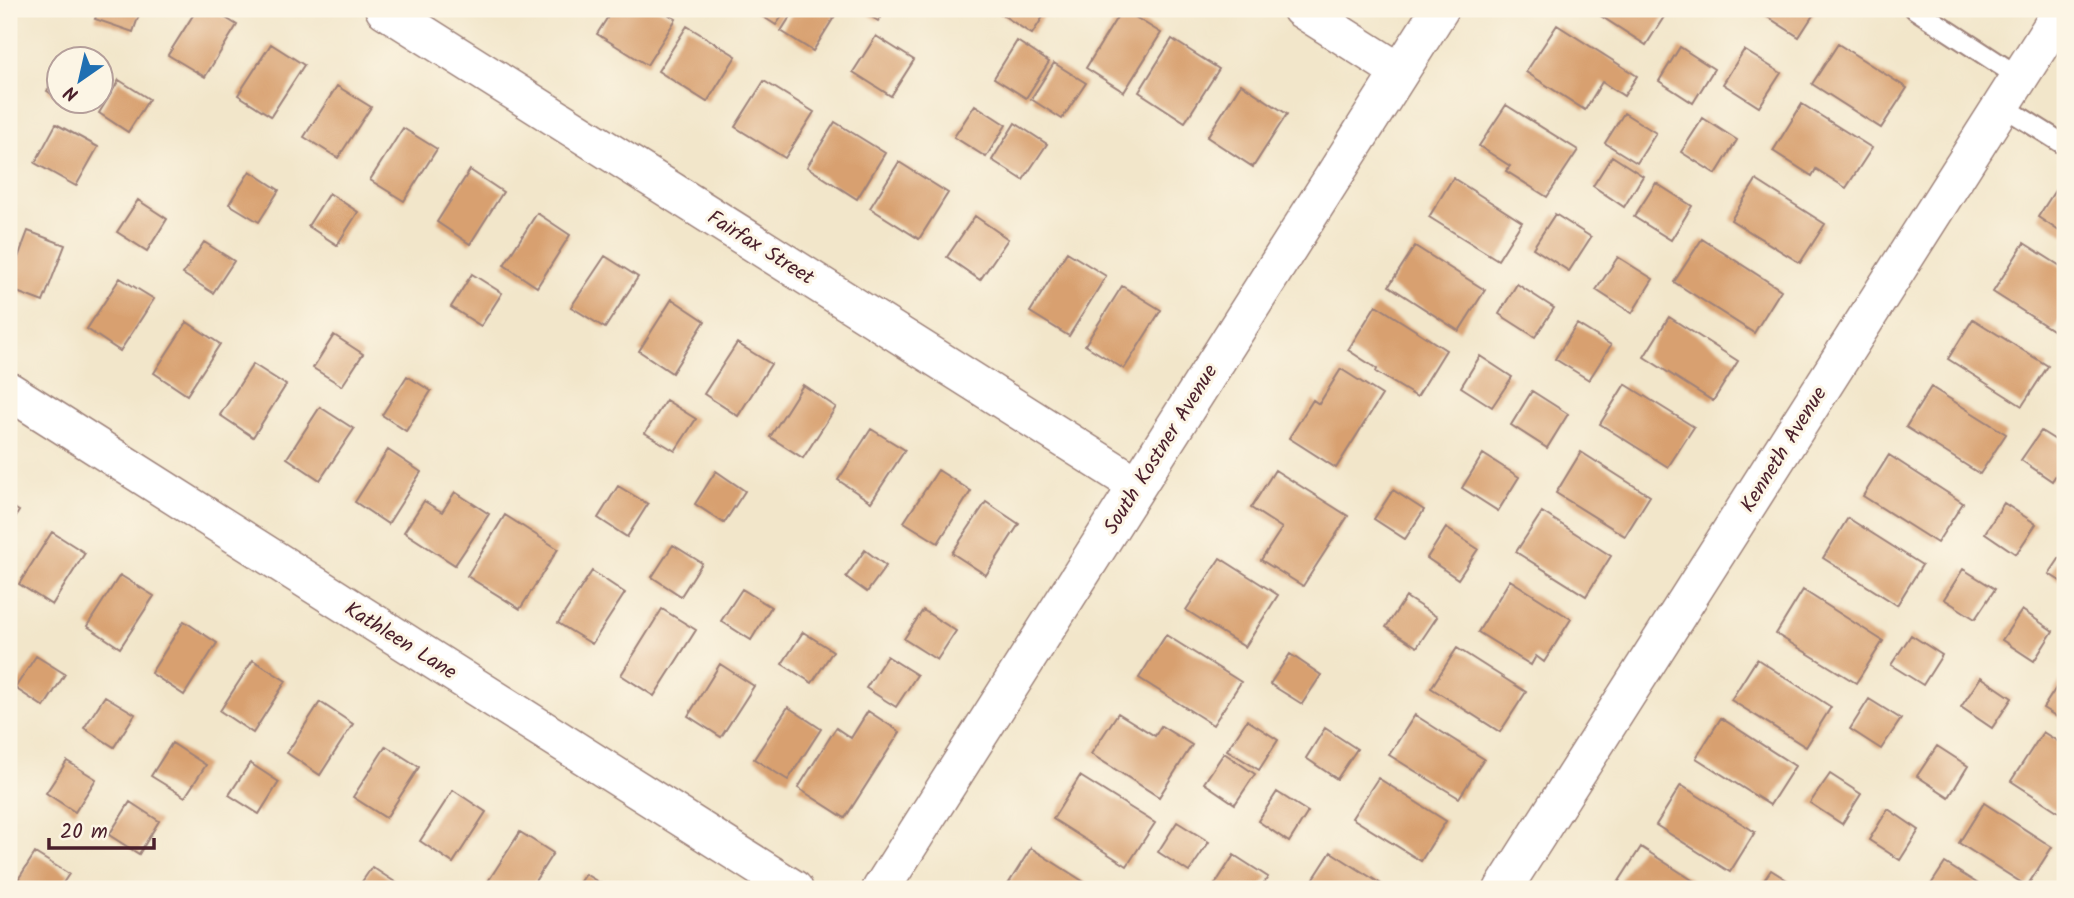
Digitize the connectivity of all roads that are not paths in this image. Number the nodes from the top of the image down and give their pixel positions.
1 (384, 9) edge
2 (1301, 9) edge
3 (1440, 9) edge
4 (1915, 9) edge
5 (2063, 9) edge
6 (1400, 72) junction
7 (2010, 91) junction
8 (2065, 145) edge
9 (9, 391) edge
10 (1137, 485) junction
11 (794, 889) edge
12 (881, 889) edge
13 (1503, 889) edge

1 - 10 street, Fairfax Street
2 - 6 street
3 - 6 street, South Kostner Avenue
4 - 7 lane
5 - 7 street, Kenneth Avenue
6 - 10 street, South Kostner Avenue
7 - 8 lane
7 - 13 street, Kenneth Avenue
9 - 11 street, Kathleen Lane
10 - 12 street, South Kostner Avenue

